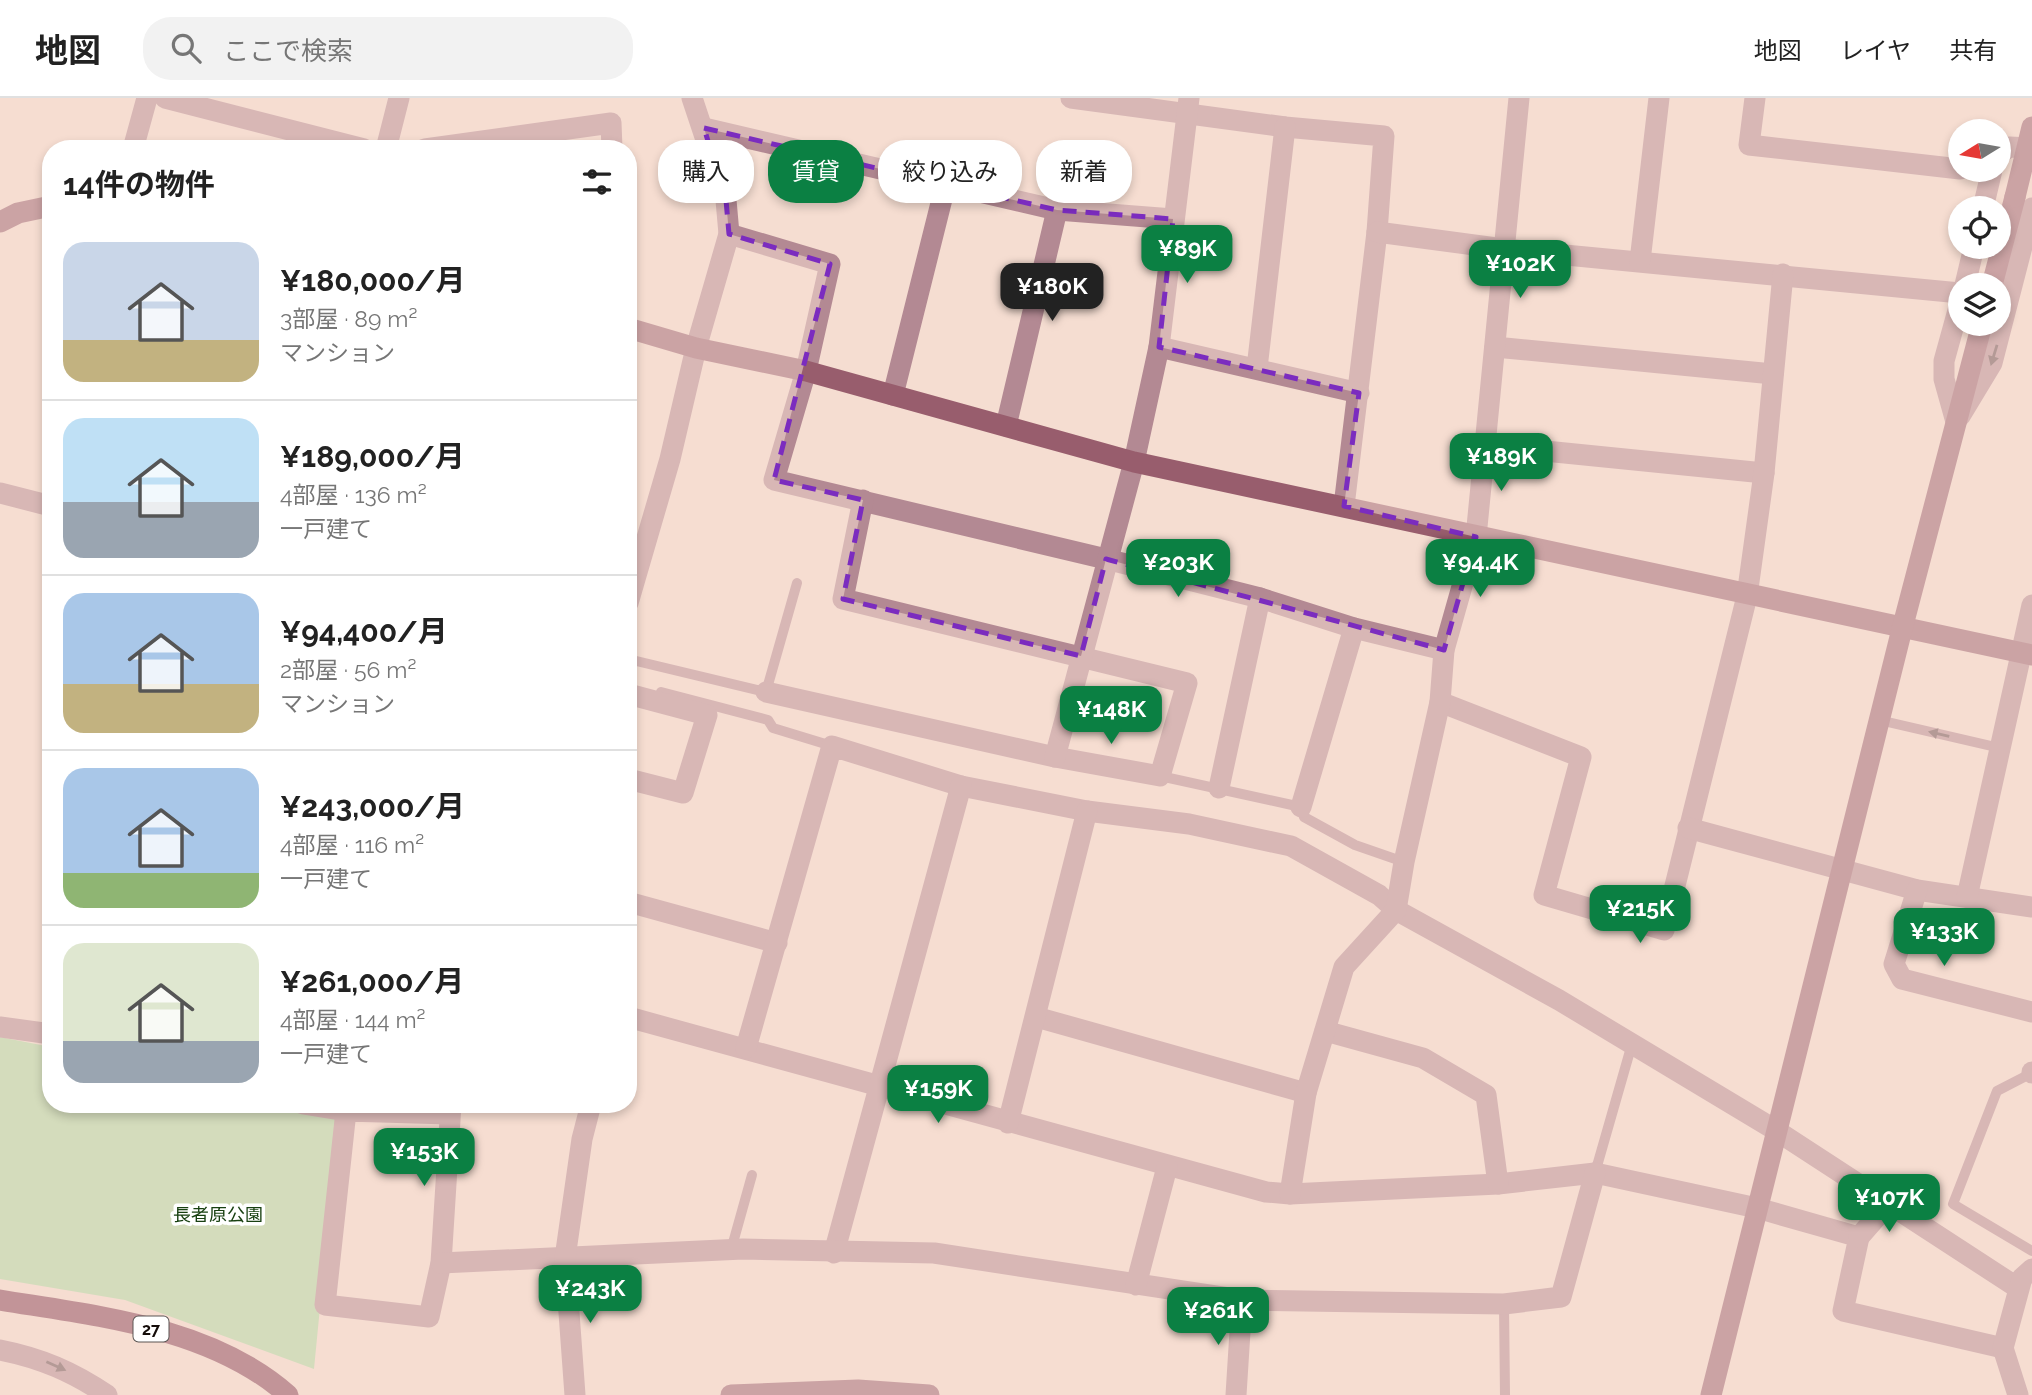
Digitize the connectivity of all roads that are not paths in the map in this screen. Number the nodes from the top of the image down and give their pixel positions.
1 (147, 98) edge
2 (165, 98) edge
3 (399, 98) edge
4 (692, 98) edge
5 (1071, 98) edge
6 (1519, 98) edge
7 (1659, 98) edge
8 (1755, 98) edge
9 (1188, 106) edge
10 (242, 107) edge
11 (1285, 127) junction
12 (2032, 127) edge
13 (704, 128) junction
14 (135, 140) edge
15 (338, 140) edge
16 (388, 140) edge
17 (489, 140) edge
18 (612, 140) edge
19 (2011, 147) edge
20 (2032, 148) edge
21 (1948, 167) edge
22 (878, 168) edge
23 (1022, 201) edge
24 (941, 203) edge
25 (42, 209) edge
26 (1057, 210) junction
27 (2027, 210) edge
28 (1172, 219) junction
29 (0, 222) edge
30 (1377, 232) junction
31 (729, 234) junction
32 (1504, 249) junction
33 (1640, 261) junction
34 (1998, 273) edge
35 (1783, 274) junction
36 (1948, 292) edge
37 (637, 331) edge
38 (1951, 336) edge
39 (1979, 336) edge
40 (1159, 347) junction
41 (1495, 347) junction
42 (696, 348) junction
43 (1257, 368) junction
44 (806, 371) junction
45 (1773, 374) junction
46 (1359, 393) junction
47 (893, 395) junction
48 (1956, 422) junction
49 (1006, 426) junction
50 (1485, 445) junction
51 (1134, 462) junction
52 (1764, 473) junction
53 (0, 493) edge
54 (863, 500) junction
55 (42, 504) edge
56 (1344, 506) junction
57 (1476, 537) junction
58 (1106, 559) junction
59 (637, 572) edge
60 (797, 583) dead end
61 (1747, 596) junction
62 (1260, 598) junction
63 (2032, 605) edge
64 (1354, 628) junction
65 (1902, 629) junction
66 (1444, 650) junction
67 (2026, 655) edge
68 (1081, 656) junction
69 (637, 661) edge
70 (637, 686) edge
71 (766, 692) junction
72 (637, 696) edge
73 (1440, 702) junction
74 (1879, 720) junction
75 (832, 746) junction
76 (2000, 748) junction
77 (1055, 757) junction
78 (1160, 776) junction
79 (637, 781) edge
80 (961, 786) junction
81 (1219, 788) junction
82 (1301, 807) junction
83 (1087, 811) junction
84 (1688, 828) junction
85 (1404, 862) junction
86 (1842, 870) junction
87 (1917, 890) junction
88 (1967, 897) junction
89 (637, 904) edge
90 (2032, 906) edge
91 (1396, 910) junction
92 (777, 943) junction
93 (2032, 1012) edge
94 (1036, 1017) junction
95 (637, 1019) edge
96 (0, 1027) edge
97 (1325, 1031) junction
98 (42, 1033) edge
99 (1632, 1044) junction
100 (746, 1048) junction
101 (2032, 1073) edge
102 (878, 1088) junction
103 (1306, 1093) junction
104 (346, 1113) edge
105 (450, 1113) edge
106 (589, 1113) edge
107 (1008, 1123) junction
108 (1777, 1131) junction
109 (1167, 1167) junction
110 (1595, 1173) junction
111 (752, 1175) dead end
112 (1498, 1184) junction
113 (1290, 1194) junction
114 (1887, 1205) junction
115 (1758, 1208) junction
116 (1859, 1237) junction
117 (731, 1250) junction
118 (2032, 1251) edge
119 (834, 1253) junction
120 (565, 1258) junction
121 (441, 1263) junction
122 (2032, 1269) edge
123 (1136, 1285) junction
124 (2018, 1288) junction
125 (0, 1300) edge
126 (1242, 1300) junction
127 (1504, 1304) junction
128 (2003, 1348) junction
129 (0, 1350) edge
130 (107, 1395) edge
131 (288, 1395) edge
132 (575, 1395) edge
133 (732, 1395) edge
134 (929, 1395) edge
135 (1236, 1395) edge
136 (1505, 1395) edge
137 (1711, 1395) edge
138 (2018, 1395) edge

1 - 14 street
2 - 10 street
3 - 16 street
4 - 13 street
5 - 9 street
6 - 32 street
7 - 33 street
8 - 21 street
9 - 11 street
9 - 28 street
10 - 15 street
11 - 30 street
11 - 43 street
12 - 27 street, bridge
13 - 22 street
13 - 31 street
17 - 18 street
19 - 20 street
23 - 26 street
24 - 47 street
25 - 29 street
26 - 28 street
26 - 49 street
27 - 34 street
27 -> 48 street
28 - 40 street
30 - 32 street
30 - 46 street
31 - 42 street
31 - 44 street
32 - 33 street
32 - 41 street
33 - 35 street
35 - 36 street
35 - 45 street
37 - 42 street
38 - 48 street
39 - 48 street
40 - 43 street
40 - 51 street
41 - 45 street
41 - 50 street
42 - 44 street
42 - 59 street
43 - 46 street
44 - 47 street
44 - 54 street
45 - 52 street
46 - 56 street
47 - 49 street
48 - 65 street
49 - 51 street
50 - 52 street
50 - 57 street
51 - 56 street
51 - 58 street
52 - 61 street
53 - 55 street
54 - 58 street
54 - 68 street
56 - 57 street
57 - 61 street
57 - 66 street
58 - 62 street
58 - 68 street
60 - 71 lane
61 - 65 street
61 - 84 street
62 - 64 street
62 - 81 street
63 - 67 street
64 - 66 street
64 - 82 street
65 - 67 street
65 - 74 street
66 - 73 street
67 - 76 street
68 - 77 street
68 - 78 street
69 - 71 lane
70 - 75 lane
71 - 77 street
72 - 79 street
73 - 84 street
73 - 85 street
76 -> 74 lane
74 - 86 street
75 - 80 street
75 - 92 street
76 - 88 street
77 - 78 street
78 - 81 lane
80 - 83 street
80 - 102 street
81 - 82 lane
82 - 85 lane
83 - 91 street
83 - 94 street
84 - 86 street
85 - 91 street
86 - 87 street
86 - 108 street
87 - 88 street
87 - 93 street
88 - 90 street
89 - 92 street
91 - 97 street
91 - 99 street
92 - 100 street
94 - 103 street
94 - 107 street
95 - 100 street
96 - 98 street
97 - 103 street
97 - 112 street
99 - 108 street
99 - 110 lane
100 - 102 street
101 - 118 lane
102 - 107 street
102 - 119 street
103 - 113 street
104 - 121 street
105 - 121 street
106 - 120 street
107 - 109 street
108 - 114 street
108 - 115 street
109 - 113 street
109 - 123 street
110 - 112 street
110 - 115 street
110 - 127 street
111 - 117 lane
112 - 113 street
114 - 116 street
114 - 124 street
115 - 116 street
115 - 137 street
116 - 128 street
117 - 119 street
117 - 120 street
119 - 123 street
120 - 121 street
120 - 132 street
122 - 124 street
123 - 126 street
124 - 128 street
125 - 131 main road, 27
126 - 127 street
126 - 135 street
127 - 136 lane
128 - 138 street
129 -> 130 street
133 - 134 street

